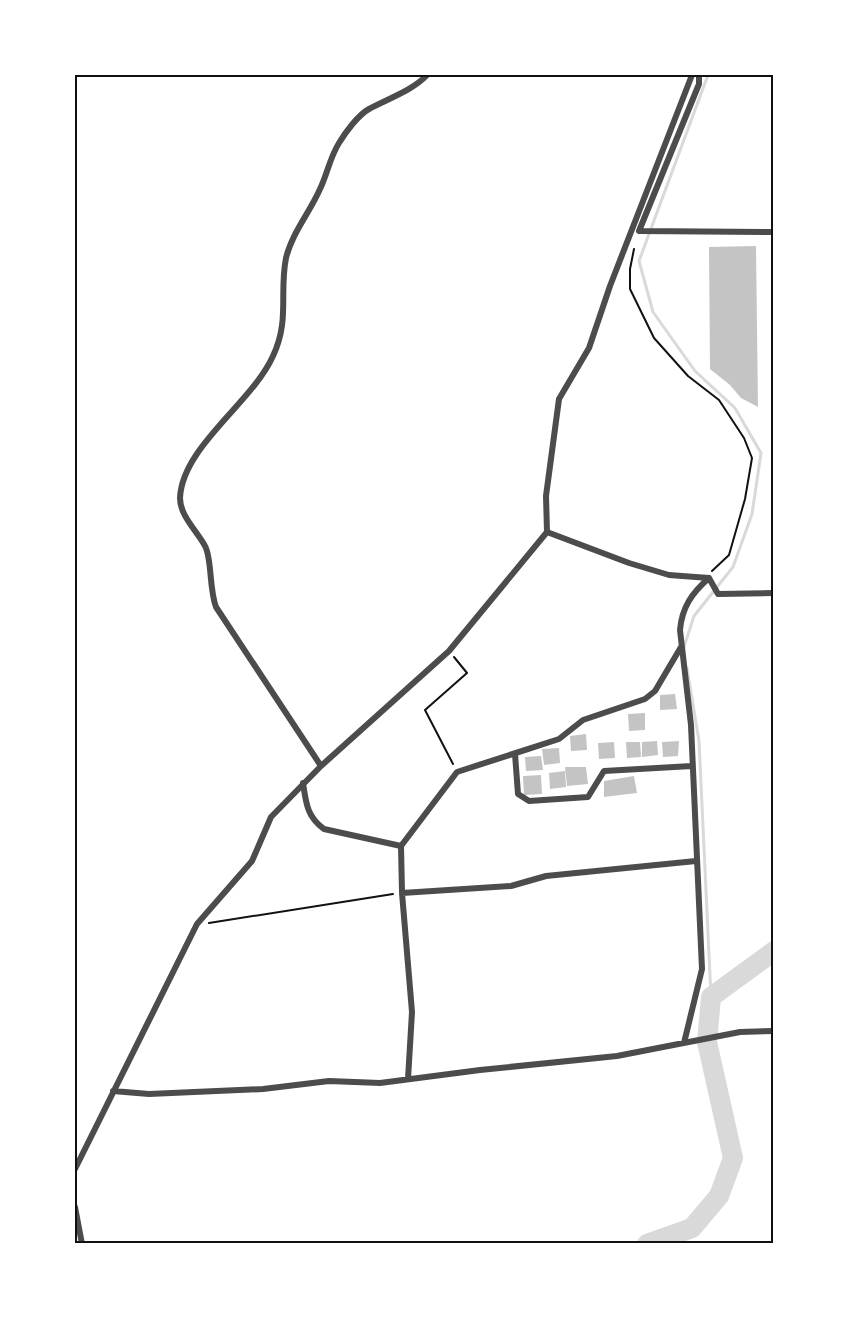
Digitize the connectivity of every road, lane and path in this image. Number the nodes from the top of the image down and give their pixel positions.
1 (427, 75) edge
2 (692, 75) edge
3 (699, 75) edge
4 (639, 231) junction
5 (774, 232) edge
6 (547, 532) junction
7 (707, 577) junction
8 (774, 593) edge
9 (682, 646) junction
10 (449, 651) junction
11 (515, 754) junction
12 (321, 766) junction
13 (692, 766) junction
14 (457, 772) junction
15 (303, 783) junction
16 (401, 846) junction
17 (696, 861) junction
18 (402, 893) junction
19 (197, 924) junction
20 (774, 1031) edge
21 (687, 1042) junction
22 (408, 1079) junction
23 (113, 1092) junction
24 (75, 1169) edge
25 (75, 1207) edge
26 (82, 1242) edge

1 - 12 street
2 - 6 street
3 - 4 street
4 - 5 street
4 - 7 path
6 - 7 street
6 - 10 street
7 - 8 street
7 - 9 street
9 - 11 street
9 - 13 street
10 - 12 street
10 - 14 path
11 - 13 street
11 - 14 street
12 - 15 street
13 - 17 street
14 - 16 street
15 - 16 street
15 - 19 street
16 - 18 street
17 - 18 street
17 - 21 street
18 - 19 path
18 - 22 street
19 - 23 street
20 - 21 street
21 - 22 street
22 - 23 street
23 - 24 street
25 - 26 street

